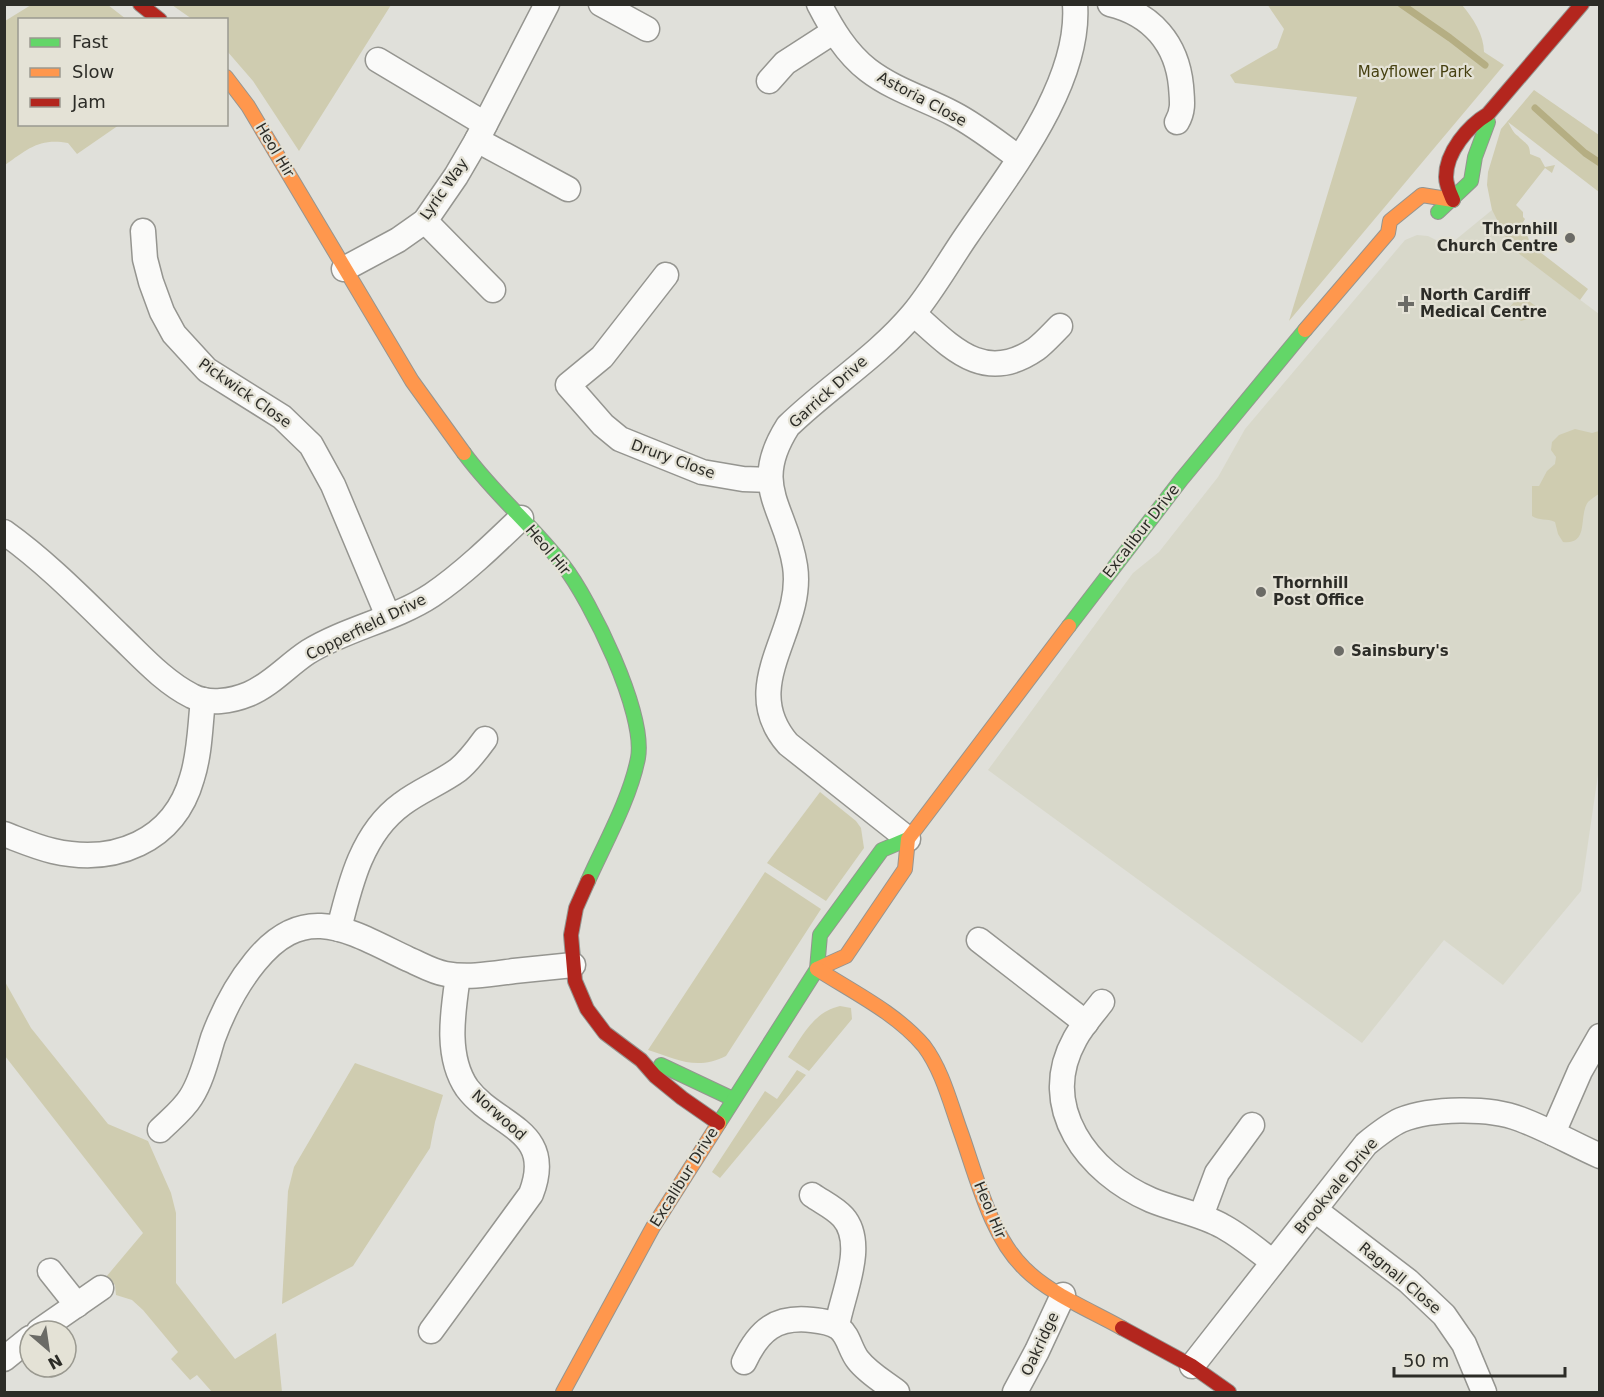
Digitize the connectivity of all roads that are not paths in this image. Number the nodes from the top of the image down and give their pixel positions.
1 (140, 4) edge
2 (547, 4) edge
3 (601, 4) edge
4 (819, 4) edge
5 (1075, 4) edge
6 (1110, 4) edge
7 (1582, 4) edge
8 (158, 18) edge
9 (647, 29) dead end
10 (833, 32) junction
11 (378, 60) dead end
12 (228, 80) edge
13 (769, 81) dead end
14 (1488, 114) junction
15 (1177, 122) dead end
16 (481, 132) junction
17 (1019, 158) junction
18 (568, 189) dead end
19 (1453, 200) junction
20 (1426, 218) dead end
21 (425, 221) junction
22 (143, 231) dead end
23 (344, 269) junction
24 (666, 275) dead end
25 (493, 290) dead end
26 (914, 314) junction
27 (1059, 326) dead end
28 (770, 480) junction
29 (521, 518) junction
30 (4, 532) edge
31 (388, 616) junction
32 (203, 700) junction
33 (485, 739) dead end
34 (4, 834) edge
35 (908, 839) junction
36 (339, 929) junction
37 (979, 940) dead end
38 (573, 964) junction
39 (817, 969) junction
40 (458, 976) junction
41 (1102, 1002) dead end
42 (1086, 1023) junction
43 (1599, 1036) edge
44 (641, 1060) junction
45 (733, 1099) junction
46 (718, 1123) junction
47 (1252, 1125) dead end
48 (160, 1130) dead end
49 (1553, 1133) junction
50 (1599, 1156) edge
51 (812, 1195) dead end
52 (1315, 1210) junction
53 (1201, 1216) junction
54 (1273, 1262) junction
55 (50, 1271) dead end
56 (101, 1288) dead end
57 (1063, 1295) junction
58 (76, 1305) junction
59 (56, 1319) edge
60 (837, 1326) junction
61 (431, 1331) dead end
62 (18, 1348) edge
63 (4, 1359) edge
64 (744, 1362) dead end
65 (1192, 1366) junction
66 (563, 1392) edge
67 (897, 1392) edge
68 (1015, 1392) edge
69 (1229, 1392) edge
70 (1484, 1392) edge

1 - 8 street
2 - 16 street, Lyric Way
3 - 9 street
4 - 10 street, Astoria Close
5 - 17 street, Garrick Drive
6 - 15 street
7 - 14 street
10 - 13 street
10 - 17 street, Astoria Close
11 - 16 street
12 - 23 street, Heol Hir
14 - 19 street
14 - 19 street
16 - 18 street
16 - 21 street, Lyric Way
17 - 26 street, Garrick Drive
19 - 20 street
19 - 35 street, Excalibur Drive
21 - 23 street, Lyric Way
21 - 25 street
22 - 31 street, Pickwick Close
23 - 29 street, Heol Hir
24 - 28 street, Drury Close
26 - 27 street
26 - 28 street, Garrick Drive
28 - 35 street, Garrick Drive
29 - 31 street, Copperfield Drive
29 - 38 street, Heol Hir
30 - 32 street
31 - 32 street, Copperfield Drive
32 - 34 street
33 - 36 street
35 - 39 street
35 - 39 street, Excalibur Drive
36 - 40 street
36 - 48 street
37 - 42 street
38 - 40 street
38 - 44 street, Heol Hir
39 - 45 street, Excalibur Drive
39 - 57 street, Heol Hir
40 - 61 street, Norwood
41 - 42 street
42 - 53 street
43 - 49 street
44 - 45 street, Heol Hir
44 - 46 street, Heol Hir
45 - 46 street, Excalibur Drive
46 - 66 street, Excalibur Drive
47 - 53 street
49 - 50 street, Brookvale Drive
49 - 52 street, Brookvale Drive
51 - 60 street
52 - 54 street, Brookvale Drive
52 - 70 street, Ragnall Close
53 - 54 street
54 - 65 street, Brookvale Drive
55 - 58 street
56 - 58 street
57 - 65 street, Heol Hir
57 - 68 street, Oakridge
58 - 59 street
60 - 64 street
60 - 67 street
62 - 63 street
65 - 69 street, Heol Hir

